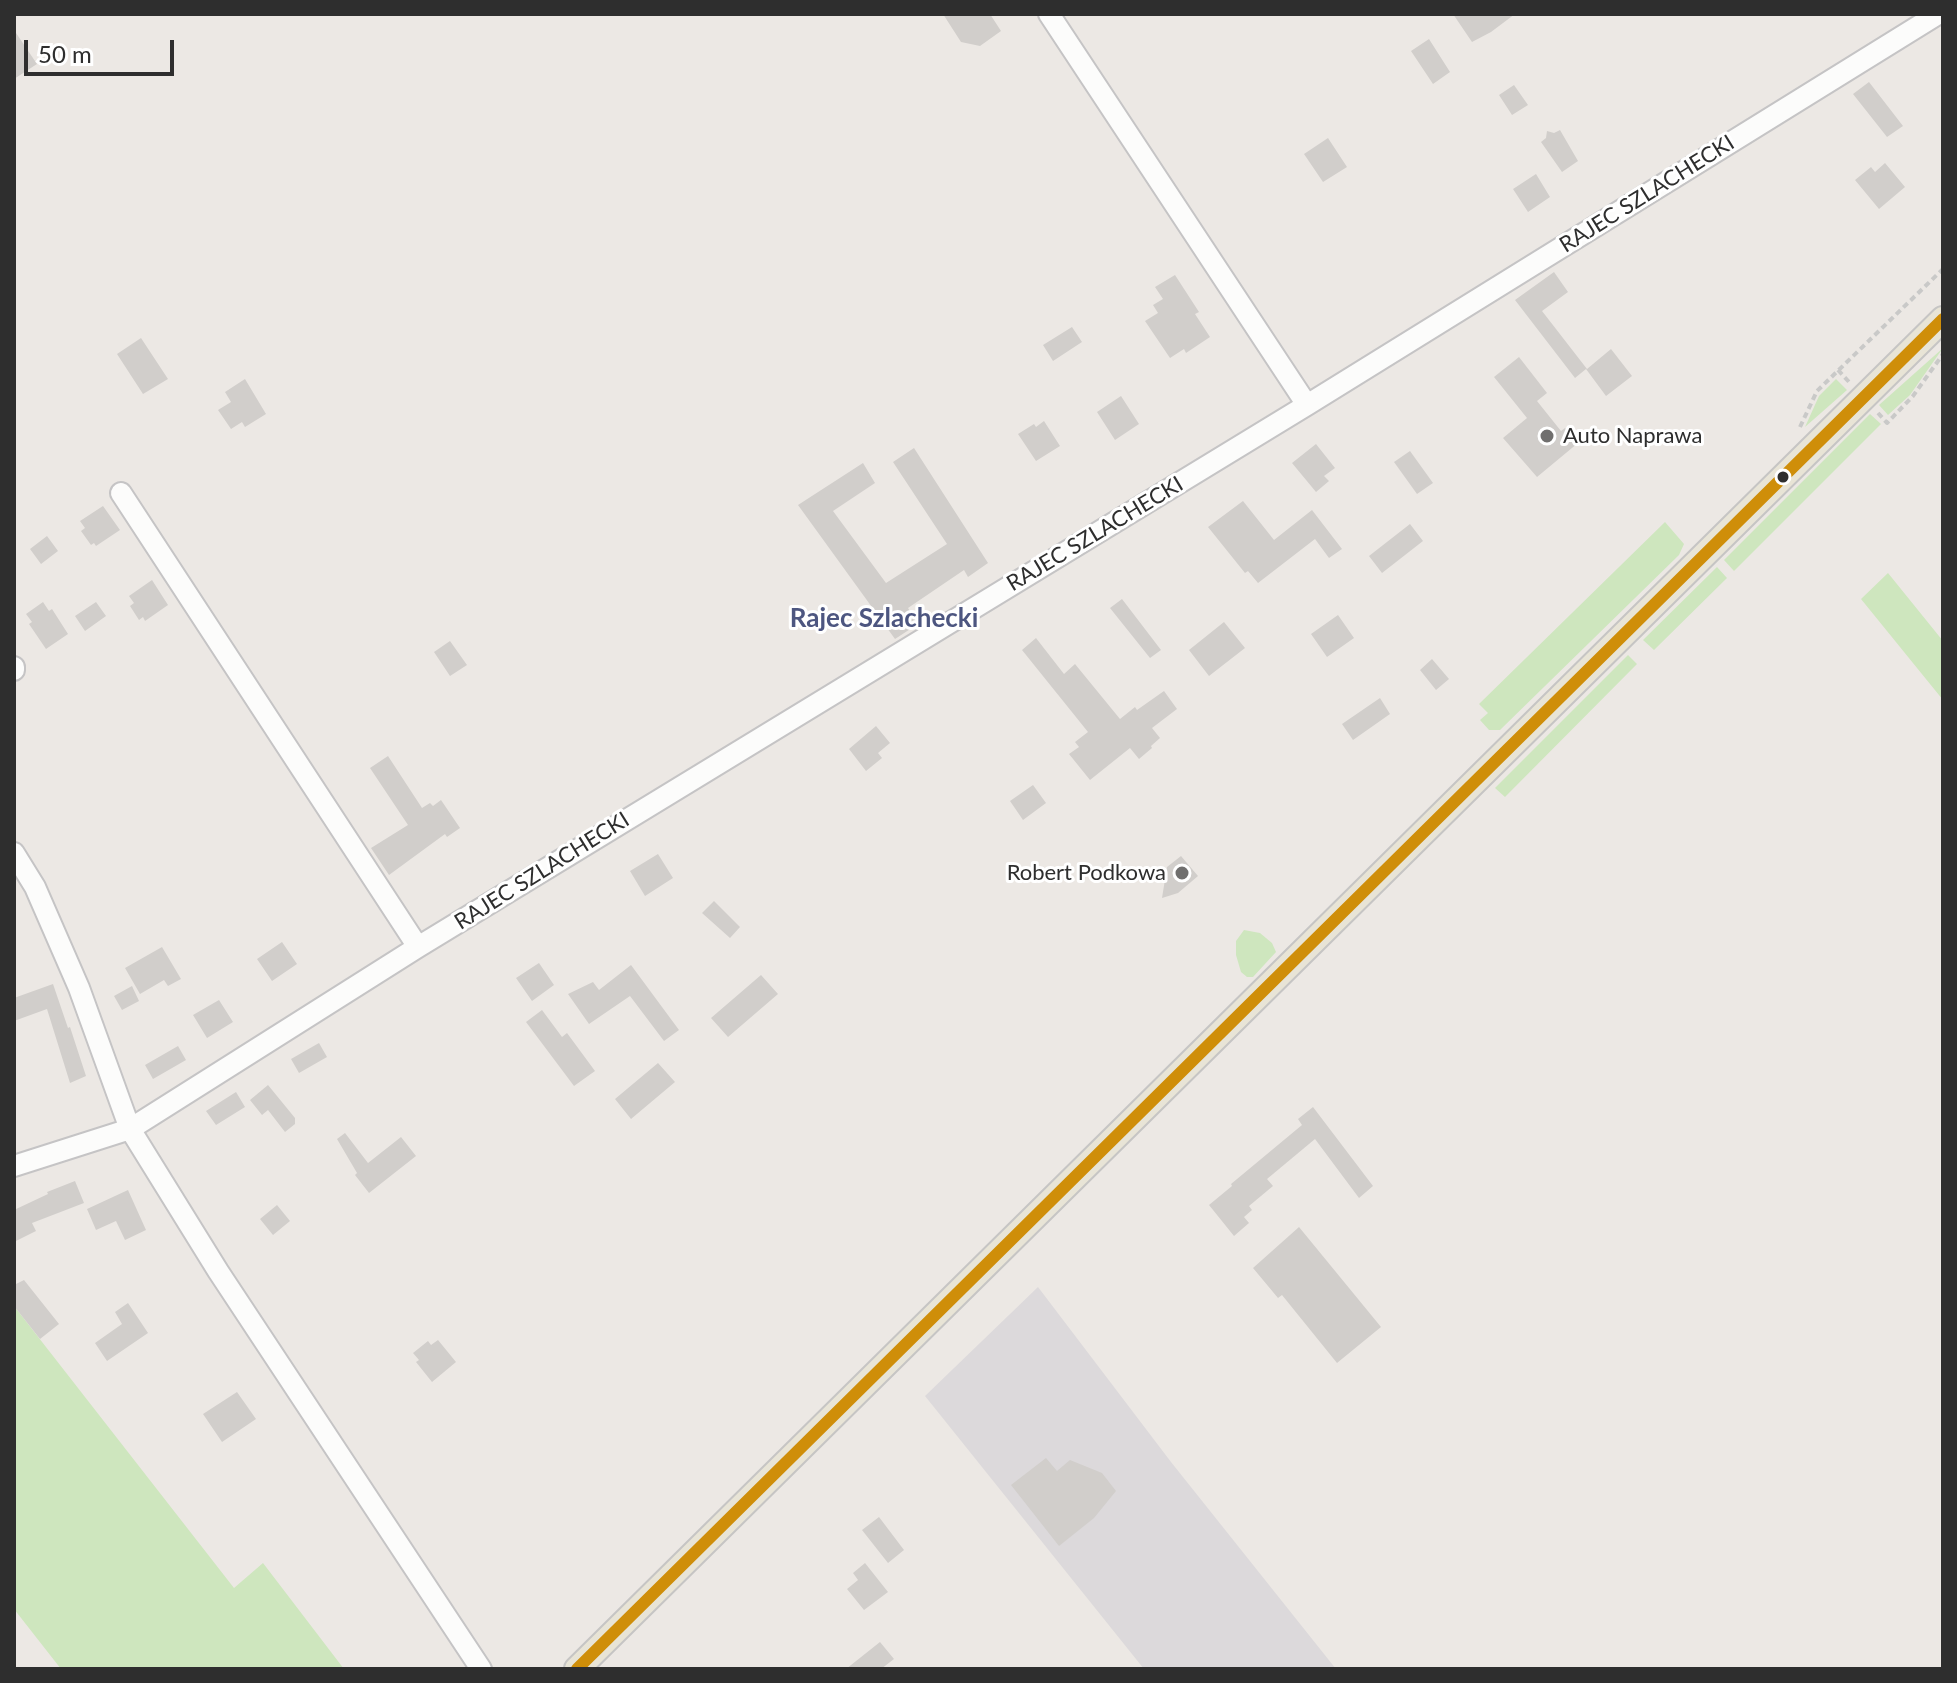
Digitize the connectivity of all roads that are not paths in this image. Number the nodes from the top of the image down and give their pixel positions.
1 (1049, 14) edge
2 (1938, 14) edge
3 (1943, 319) edge
4 (1307, 405) junction
5 (121, 493) dead end
6 (14, 853) edge
7 (418, 947) junction
8 (130, 1129) junction
9 (14, 1166) edge
10 (481, 1669) edge
11 (577, 1669) edge

1 - 4 street
2 - 4 street, RAJEC SZLACHECKI
3 - 11 main road
4 - 7 street, RAJEC SZLACHECKI
5 - 7 street
6 - 8 street
7 - 8 street, RAJEC SZLACHECKI
8 - 9 street, RAJEC SZLACHECKI
8 - 10 street

